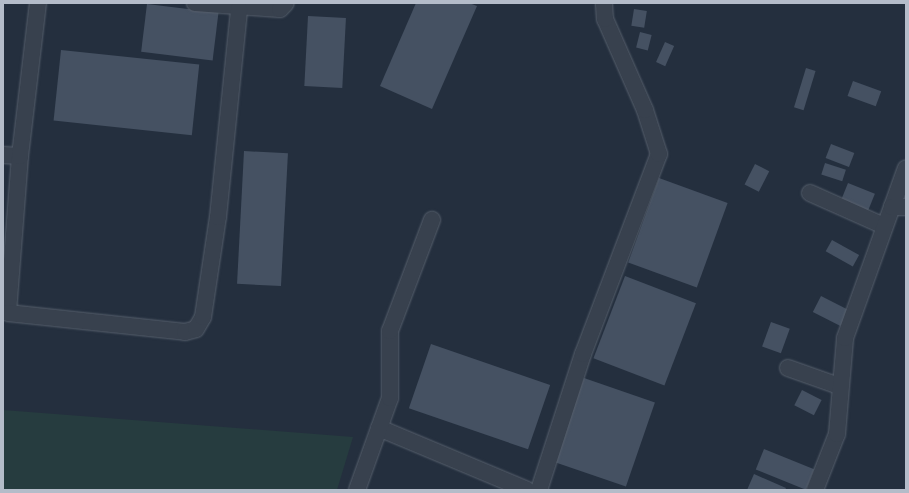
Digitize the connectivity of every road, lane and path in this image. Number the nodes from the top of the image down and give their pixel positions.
1 (38, 3) edge
2 (195, 3) edge
3 (286, 3) edge
4 (604, 3) edge
5 (239, 9) junction
6 (3, 155) edge
7 (20, 156) junction
8 (906, 168) edge
9 (810, 193) dead end
10 (899, 207) edge
11 (432, 220) dead end
12 (884, 226) junction
13 (788, 368) dead end
14 (839, 386) junction
15 (379, 428) junction
16 (356, 490) edge
17 (527, 490) edge
18 (539, 490) edge
19 (815, 490) edge

1 - 7 street
2 - 5 street
3 - 5 street
4 - 18 street
5 - 7 street
6 - 7 street
8 - 10 street
9 - 12 street
10 - 12 street
11 - 15 street
12 - 14 street
13 - 14 street
14 - 19 street
15 - 16 street
15 - 17 street

